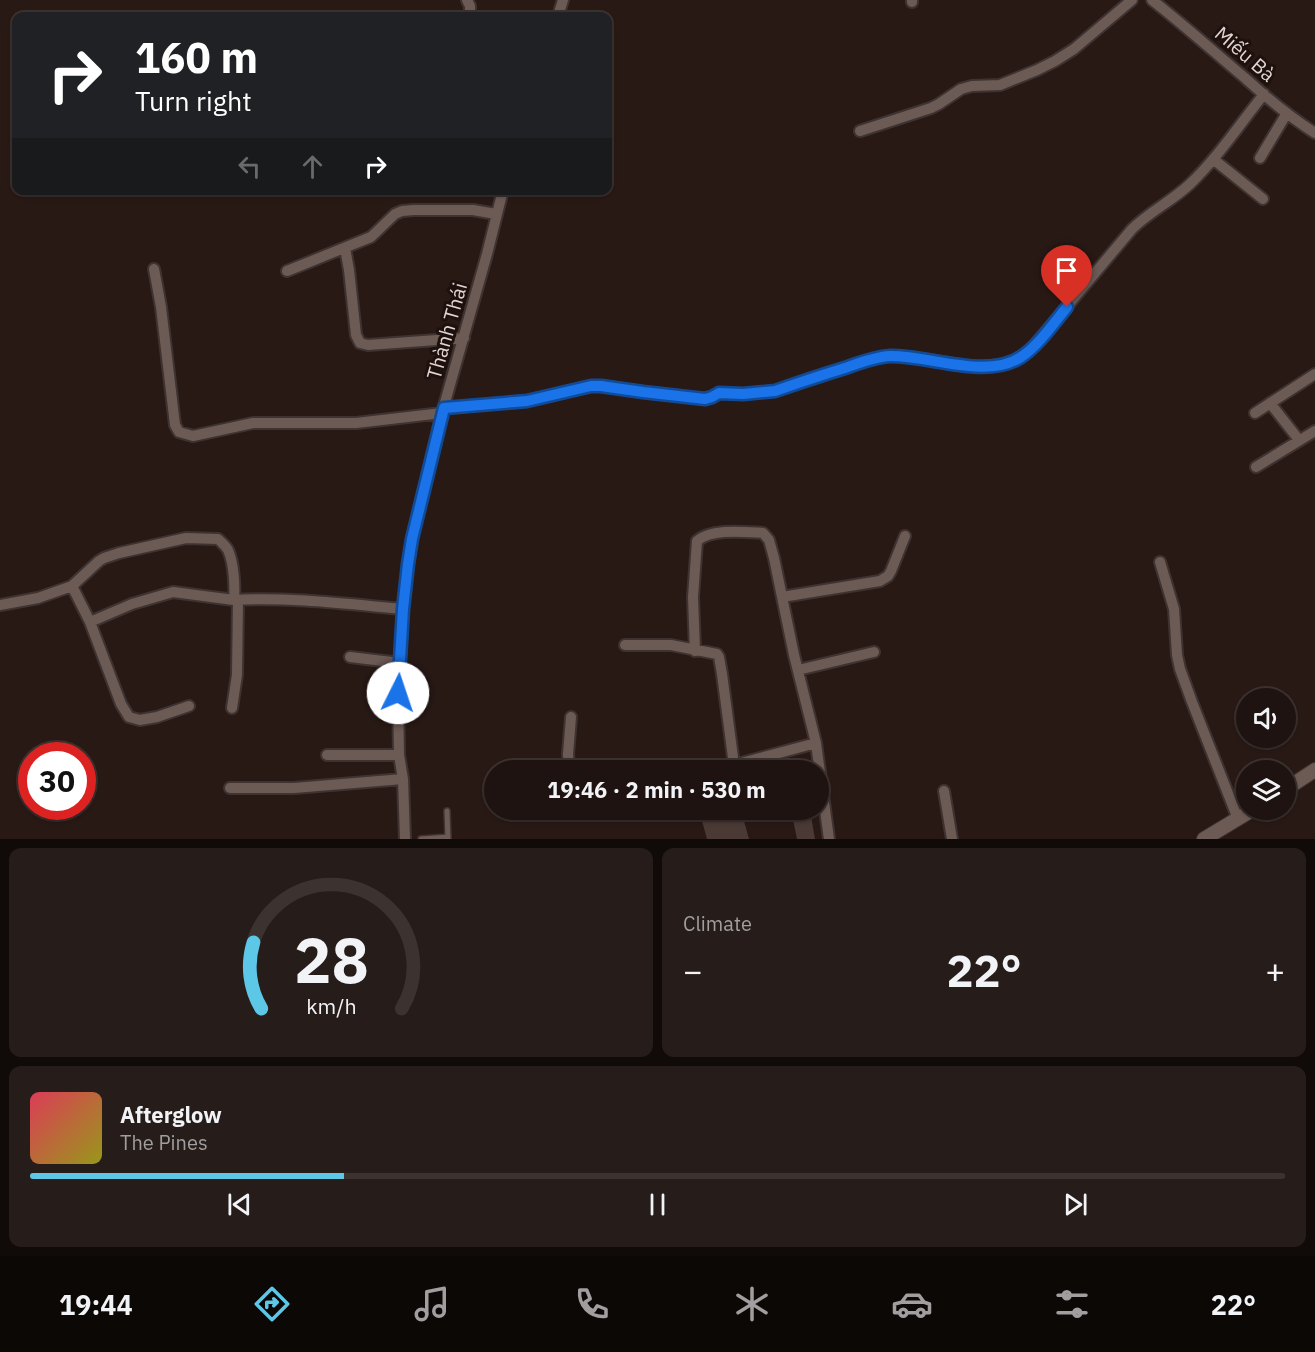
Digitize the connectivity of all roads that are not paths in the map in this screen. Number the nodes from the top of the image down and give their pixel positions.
1 (1132, 0) edge
2 (1152, 0) edge
3 (1264, 94) junction
4 (1287, 113) junction
5 (860, 131) dead end
6 (1315, 133) edge
7 (1260, 158) dead end
8 (1213, 159) junction
9 (501, 195) edge
10 (1263, 198) dead end
11 (496, 214) junction
12 (345, 248) junction
13 (154, 269) dead end
14 (287, 271) dead end
15 (464, 338) junction
16 (1315, 374) edge
17 (1270, 403) junction
18 (443, 410) junction
19 (1255, 413) dead end
20 (1315, 431) edge
21 (1299, 440) junction
22 (1256, 467) dead end
23 (905, 536) dead end
24 (1160, 562) dead end
25 (72, 586) junction
26 (782, 597) junction
27 (236, 600) junction
28 (0, 605) edge
29 (403, 609) junction
30 (90, 622) junction
31 (625, 645) dead end
32 (695, 651) junction
33 (874, 652) dead end
34 (350, 657) dead end
35 (400, 663) junction
36 (798, 670) junction
37 (189, 705) dead end
38 (232, 708) dead end
39 (571, 717) dead end
40 (816, 743) junction
41 (327, 755) dead end
42 (399, 755) junction
43 (568, 760) edge
44 (733, 760) edge
45 (753, 760) edge
46 (1315, 770) edge
47 (403, 779) junction
48 (1296, 782) edge
49 (230, 788) dead end
50 (944, 791) dead end
51 (447, 811) dead end
52 (1236, 814) edge
53 (1236, 820) edge
54 (448, 838) edge
55 (405, 839) edge
56 (421, 839) edge
57 (829, 839) edge
58 (952, 839) edge
59 (1204, 839) edge

1 - 5 street
2 - 3 street, Miếu Bà
3 - 4 street, Miếu Bà
3 - 8 street
4 - 6 street, Miếu Bà
4 - 7 street
8 - 10 street
8 - 18 street
9 - 11 street, Thành Thái
11 - 12 street
11 - 15 street, Thành Thái
12 - 14 street
12 - 15 street
13 - 18 street
15 - 18 street, Thành Thái
16 - 17 street
17 - 19 street
17 - 21 street
18 - 29 street, Thành Thái
20 - 21 street
21 - 22 street
23 - 26 street
24 - 52 street
25 - 27 street
25 - 28 street
25 - 30 street
26 - 32 street
26 - 36 street
27 - 29 street
27 - 30 street
27 - 38 street
29 - 35 street, Thành Thái
30 - 37 street
31 - 32 street
32 - 44 street
33 - 36 street
34 - 35 street
35 - 42 street, Thành Thái
36 - 40 street
39 - 43 street
40 - 45 street
40 - 57 street
41 - 42 street
42 - 47 street, Thành Thái
46 - 48 street
47 - 49 street
47 - 55 street, Thành Thái
50 - 58 street
51 - 54 lane
53 - 59 street
54 - 56 lane

